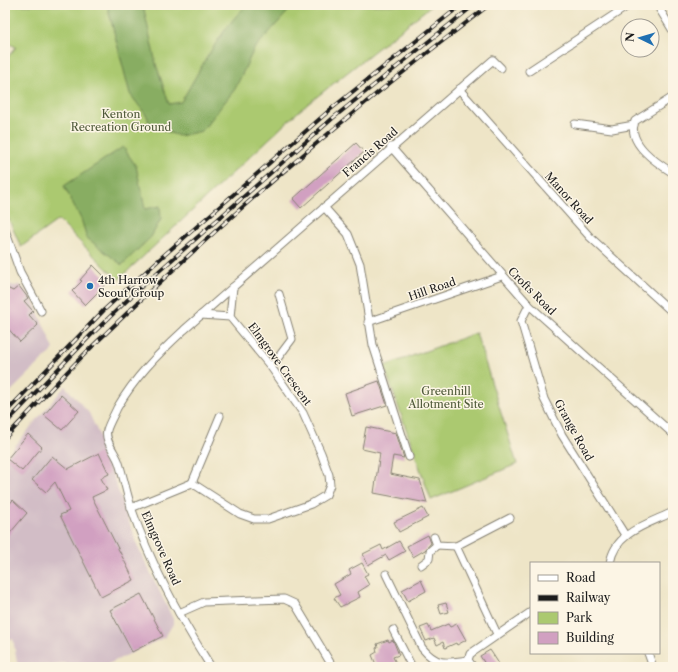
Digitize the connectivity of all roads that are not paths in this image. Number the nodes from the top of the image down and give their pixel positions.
1 (629, 5) edge
2 (657, 5) edge
3 (673, 31) edge
4 (501, 68) dead end
5 (529, 71) dead end
6 (459, 89) junction
7 (673, 97) edge
8 (575, 124) dead end
9 (634, 125) junction
10 (391, 147) junction
11 (673, 173) edge
12 (324, 207) junction
13 (5, 230) edge
14 (502, 276) junction
15 (233, 287) junction
16 (279, 294) dead end
17 (529, 305) junction
18 (41, 311) dead end
19 (673, 313) edge
20 (201, 315) junction
21 (230, 317) junction
22 (368, 322) junction
23 (271, 367) junction
24 (220, 416) dead end
25 (106, 431) joint
26 (673, 434) edge
27 (409, 457) dead end
28 (192, 483) junction
29 (131, 508) junction
30 (673, 512) edge
31 (510, 518) dead end
32 (625, 535) junction
33 (434, 537) dead end
34 (437, 545) junction
35 (456, 546) junction
36 (610, 562) edge
37 (421, 565) dead end
38 (386, 574) dead end
39 (179, 613) junction
40 (530, 613) edge
41 (393, 630) dead end
42 (498, 634) junction
43 (648, 654) edge
44 (468, 660) junction
45 (331, 664) dead end
46 (446, 665) edge
47 (211, 667) edge
48 (412, 667) edge
49 (473, 667) edge
50 (654, 667) edge

1 - 5 street
2 - 3 street
4 - 6 street, Francis Road
6 - 10 street, Francis Road
6 - 19 street, Manor Road
7 - 9 street
8 - 9 street
9 - 11 street
10 - 12 street, Francis Road
10 - 14 street, Crofts Road
12 - 15 street, Francis Road
12 - 22 street
13 - 18 street
14 - 17 street, Crofts Road
14 - 22 street, Hill Road
15 - 20 street, Francis Road
15 - 21 street
16 - 23 street
17 - 26 street, Crofts Road
17 - 32 street, Grange Road
20 - 21 street
20 - 25 street, Francis Road
21 - 23 street, Elmgrove Crescent
22 - 27 street
23 - 28 street, Elmgrove Crescent
24 - 28 street
25 - 29 street, Elmgrove Road
28 - 29 street
29 - 39 street, Elmgrove Road
30 - 32 street
31 - 35 street
32 - 36 street
33 - 34 street
34 - 35 street
34 - 37 street
35 - 42 street
38 - 46 street
39 - 45 street
39 - 47 street, Elmgrove Road
40 - 42 street
41 - 48 street
42 - 44 street
43 - 50 street
44 - 46 street
44 - 49 street

